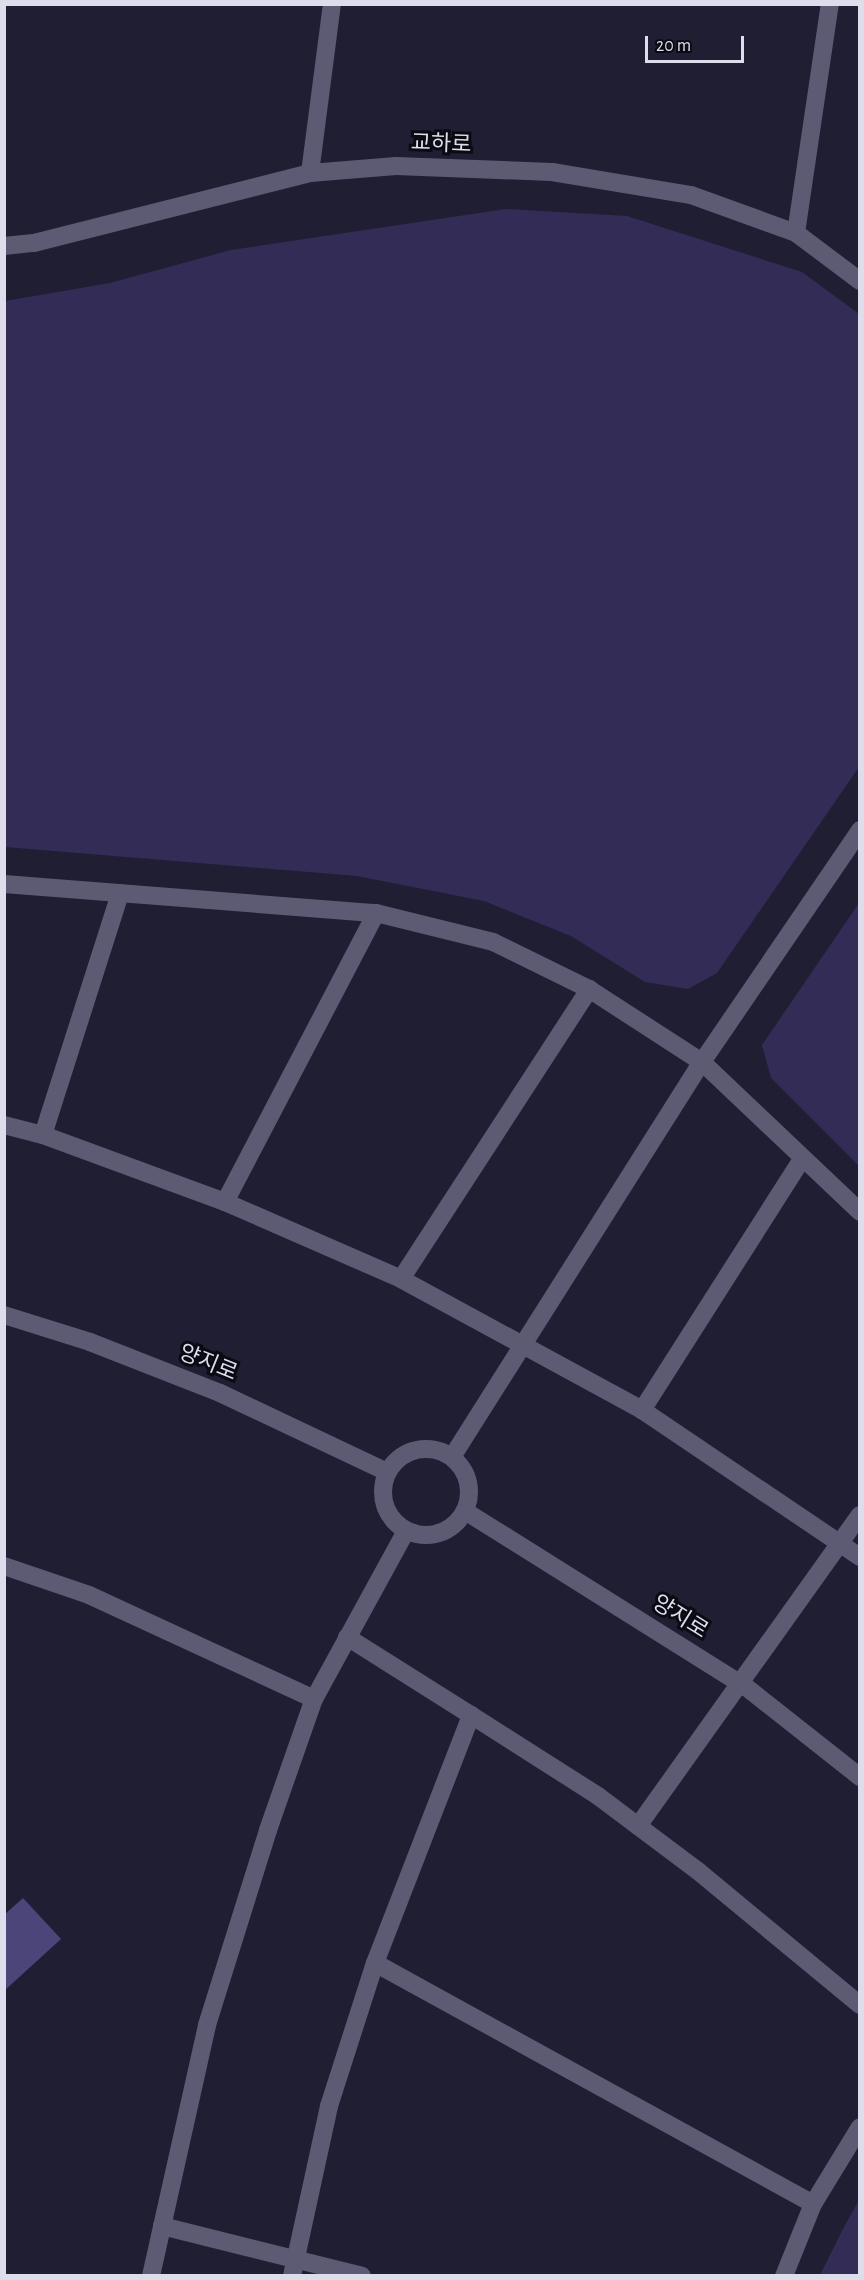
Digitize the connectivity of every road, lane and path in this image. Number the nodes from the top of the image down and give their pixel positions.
1 (332, 4) edge
2 (830, 4) edge
3 (310, 173) junction
4 (796, 233) junction
5 (4, 246) edge
6 (860, 281) edge
7 (860, 830) edge
8 (4, 884) edge
9 (120, 893) junction
10 (376, 913) junction
11 (589, 988) junction
12 (702, 1062) junction
13 (4, 1125) edge
14 (43, 1135) junction
15 (802, 1159) junction
16 (225, 1202) junction
17 (860, 1212) edge
18 (401, 1279) junction
19 (4, 1315) edge
20 (522, 1345) junction
21 (642, 1410) junction
22 (452, 1457) junction
23 (387, 1472) junction
24 (465, 1511) junction
25 (860, 1515) edge
26 (406, 1531) junction
27 (840, 1542) junction
28 (860, 1557) edge
29 (4, 1566) edge
30 (348, 1637) junction
31 (740, 1683) junction
32 (314, 1699) junction
33 (471, 1715) junction
34 (860, 1778) edge
35 (638, 1826) junction
36 (375, 1963) junction
37 (860, 2005) edge
38 (860, 2127) edge
39 (813, 2204) junction
40 (162, 2226) junction
41 (296, 2257) junction
42 (151, 2276) edge
43 (292, 2276) edge
44 (362, 2276) edge
45 (784, 2276) edge

1 - 3 street
2 - 4 street
3 - 4 street, 교하로
3 - 5 street, 교하로
4 - 6 street, 교하로
7 - 12 street
8 - 9 street
9 - 10 street
9 - 14 street
10 - 11 street
10 - 16 street
11 - 12 street
11 - 18 street
12 - 15 street
12 - 20 street
13 - 14 street
14 - 16 street
15 - 17 street
15 - 21 street
16 - 18 street
18 - 20 street
19 - 23 street, 양지로
20 - 21 street
20 - 22 street
21 - 27 street
22 - 23 street
22 - 24 street
23 - 26 street
24 - 26 street
24 - 31 street, 양지로
25 - 27 street
26 - 30 street
27 - 28 street
27 - 31 street
29 - 32 street
30 - 32 street
30 - 33 street
31 - 34 street, 양지로
31 - 35 street
32 - 40 street
33 - 35 street
33 - 36 street
35 - 37 street
36 - 39 street
36 - 41 street
38 - 39 street
39 - 45 street
40 - 41 street
40 - 42 street
41 - 43 street
41 - 44 street

